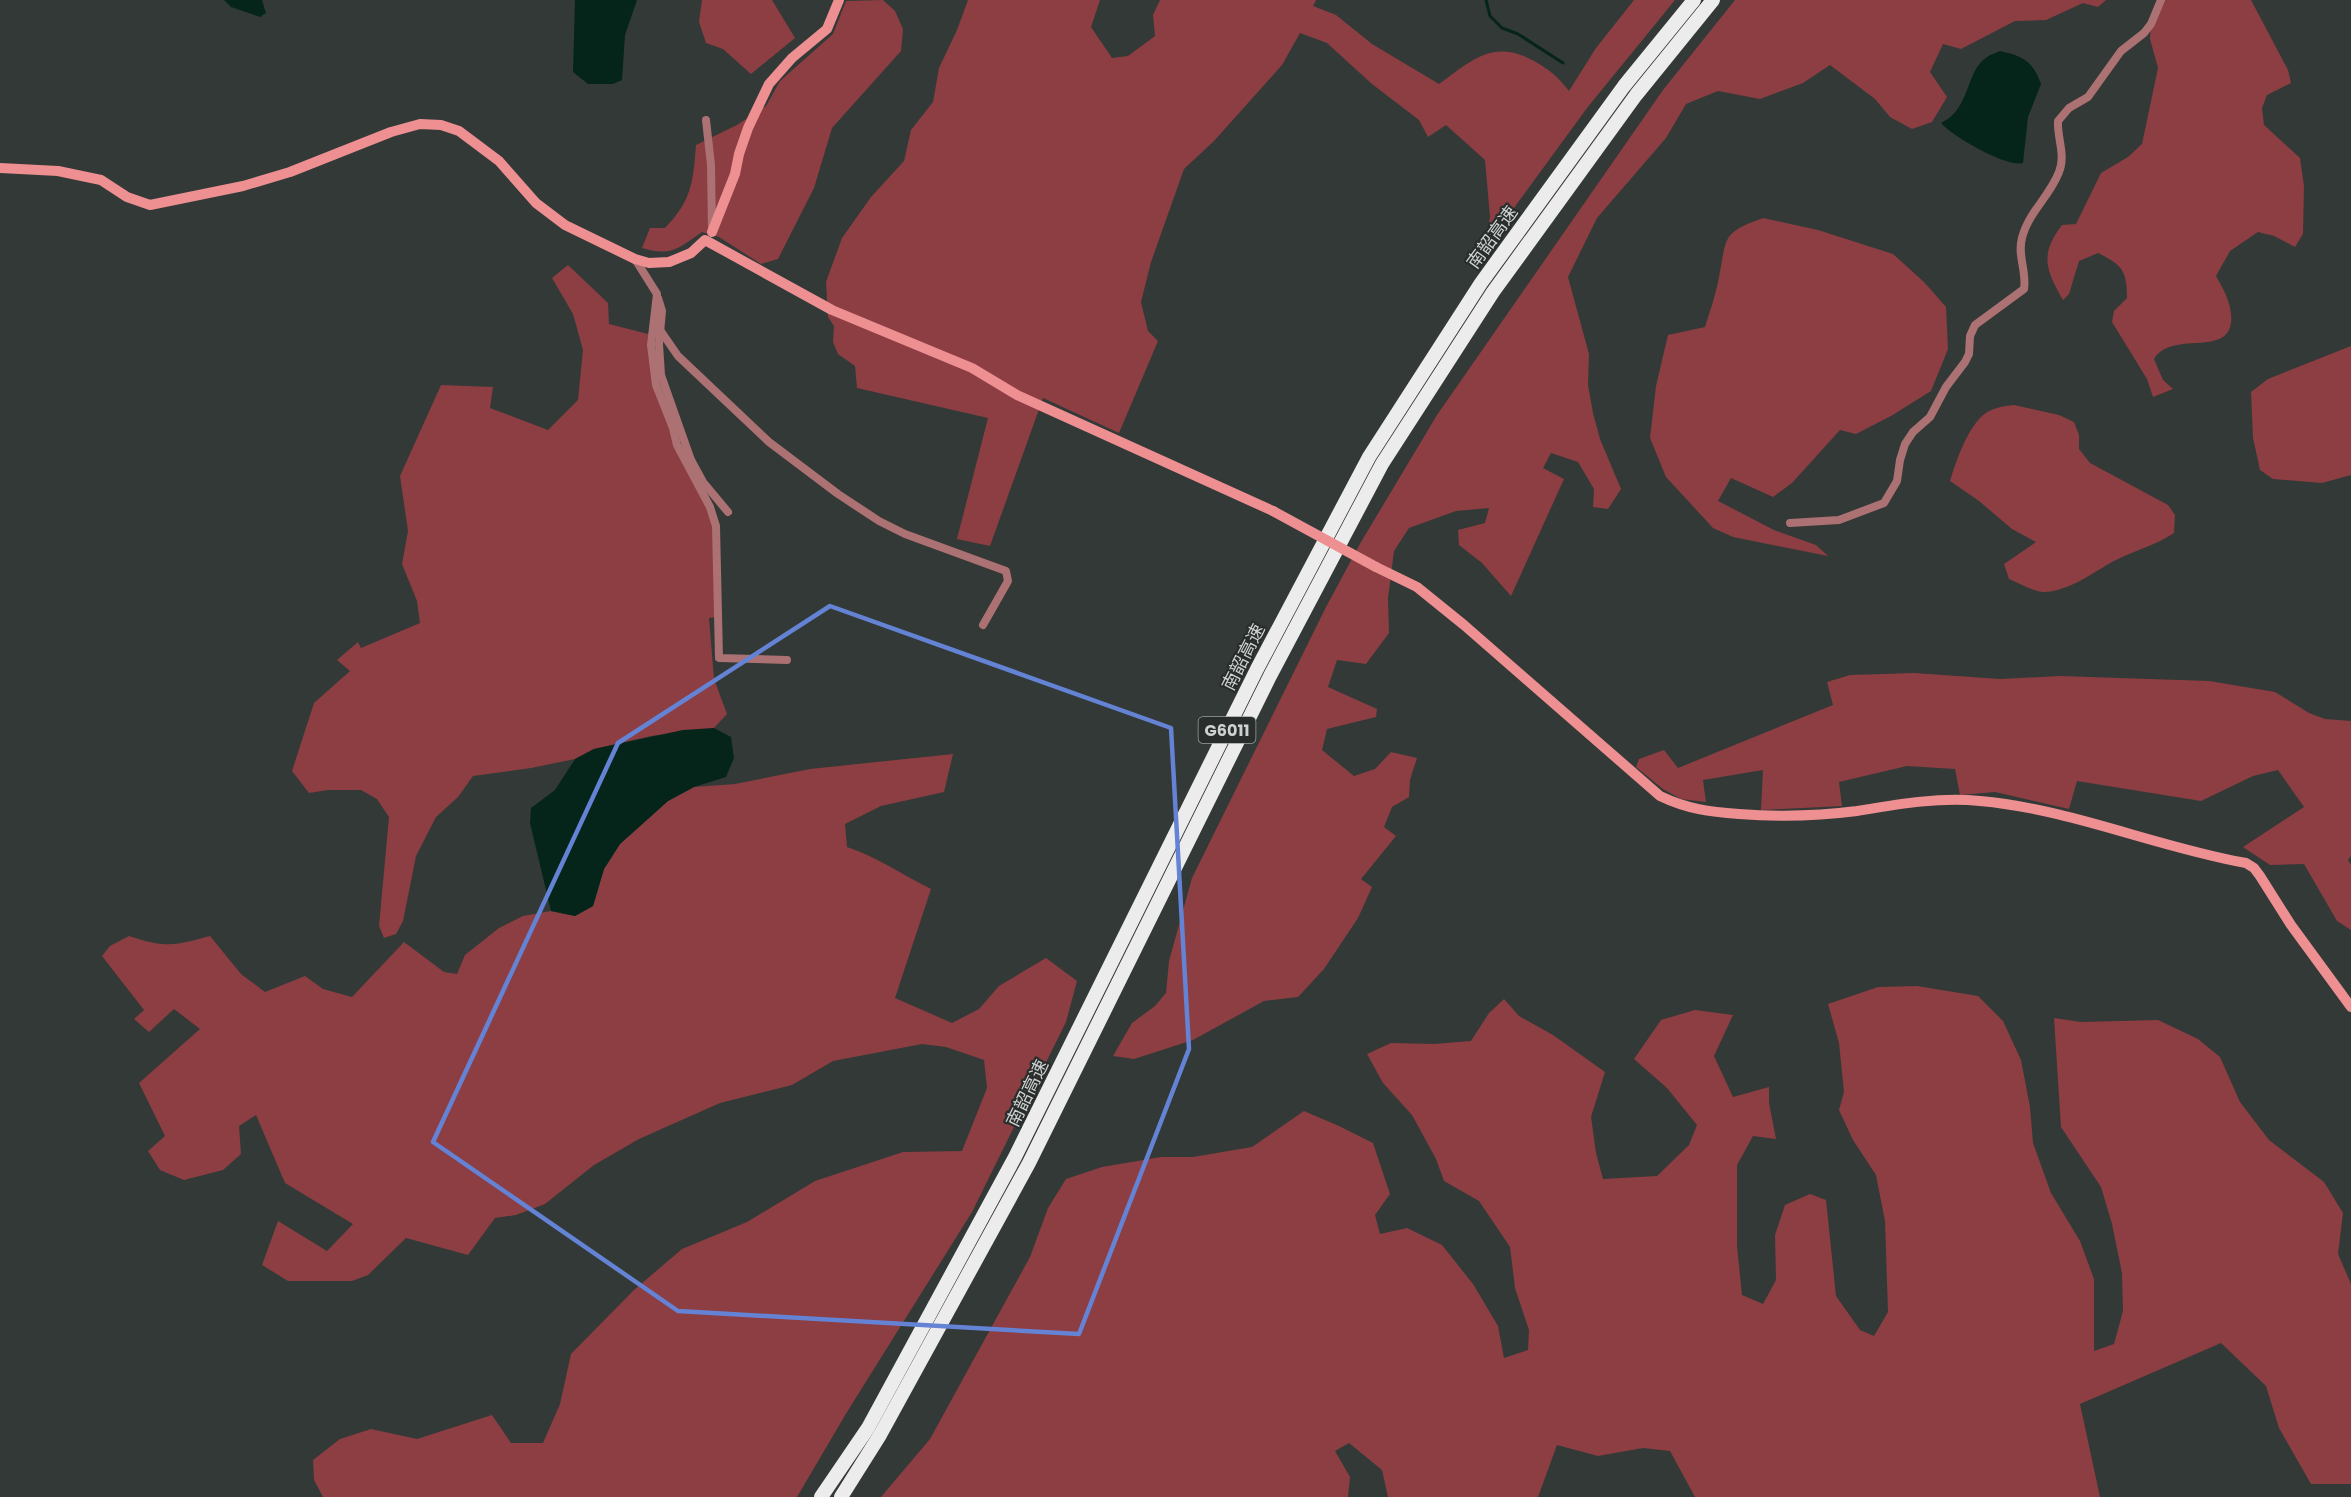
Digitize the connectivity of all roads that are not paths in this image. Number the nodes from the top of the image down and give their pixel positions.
1 (840, 0) edge
2 (1694, 0) edge
3 (1713, 0) edge
4 (2161, 0) edge
5 (706, 120) dead end
6 (0, 168) edge
7 (708, 236) junction
8 (635, 259) junction
9 (657, 294) junction
10 (660, 330) junction
11 (728, 513) dead end
12 (1790, 523) dead end
13 (983, 625) dead end
14 (787, 660) dead end
15 (2351, 1007) edge
16 (821, 1497) edge
17 (841, 1497) edge

1 - 7 street
2 - 16 highway, 南韶高速 / G6011
3 - 17 highway, 南韶高速 / G6011
4 - 12 street
5 - 7 street
6 - 8 street
7 - 8 street
7 - 15 street, bridge
8 - 9 street
9 - 10 street
9 - 14 street
10 - 11 street
10 - 13 street

